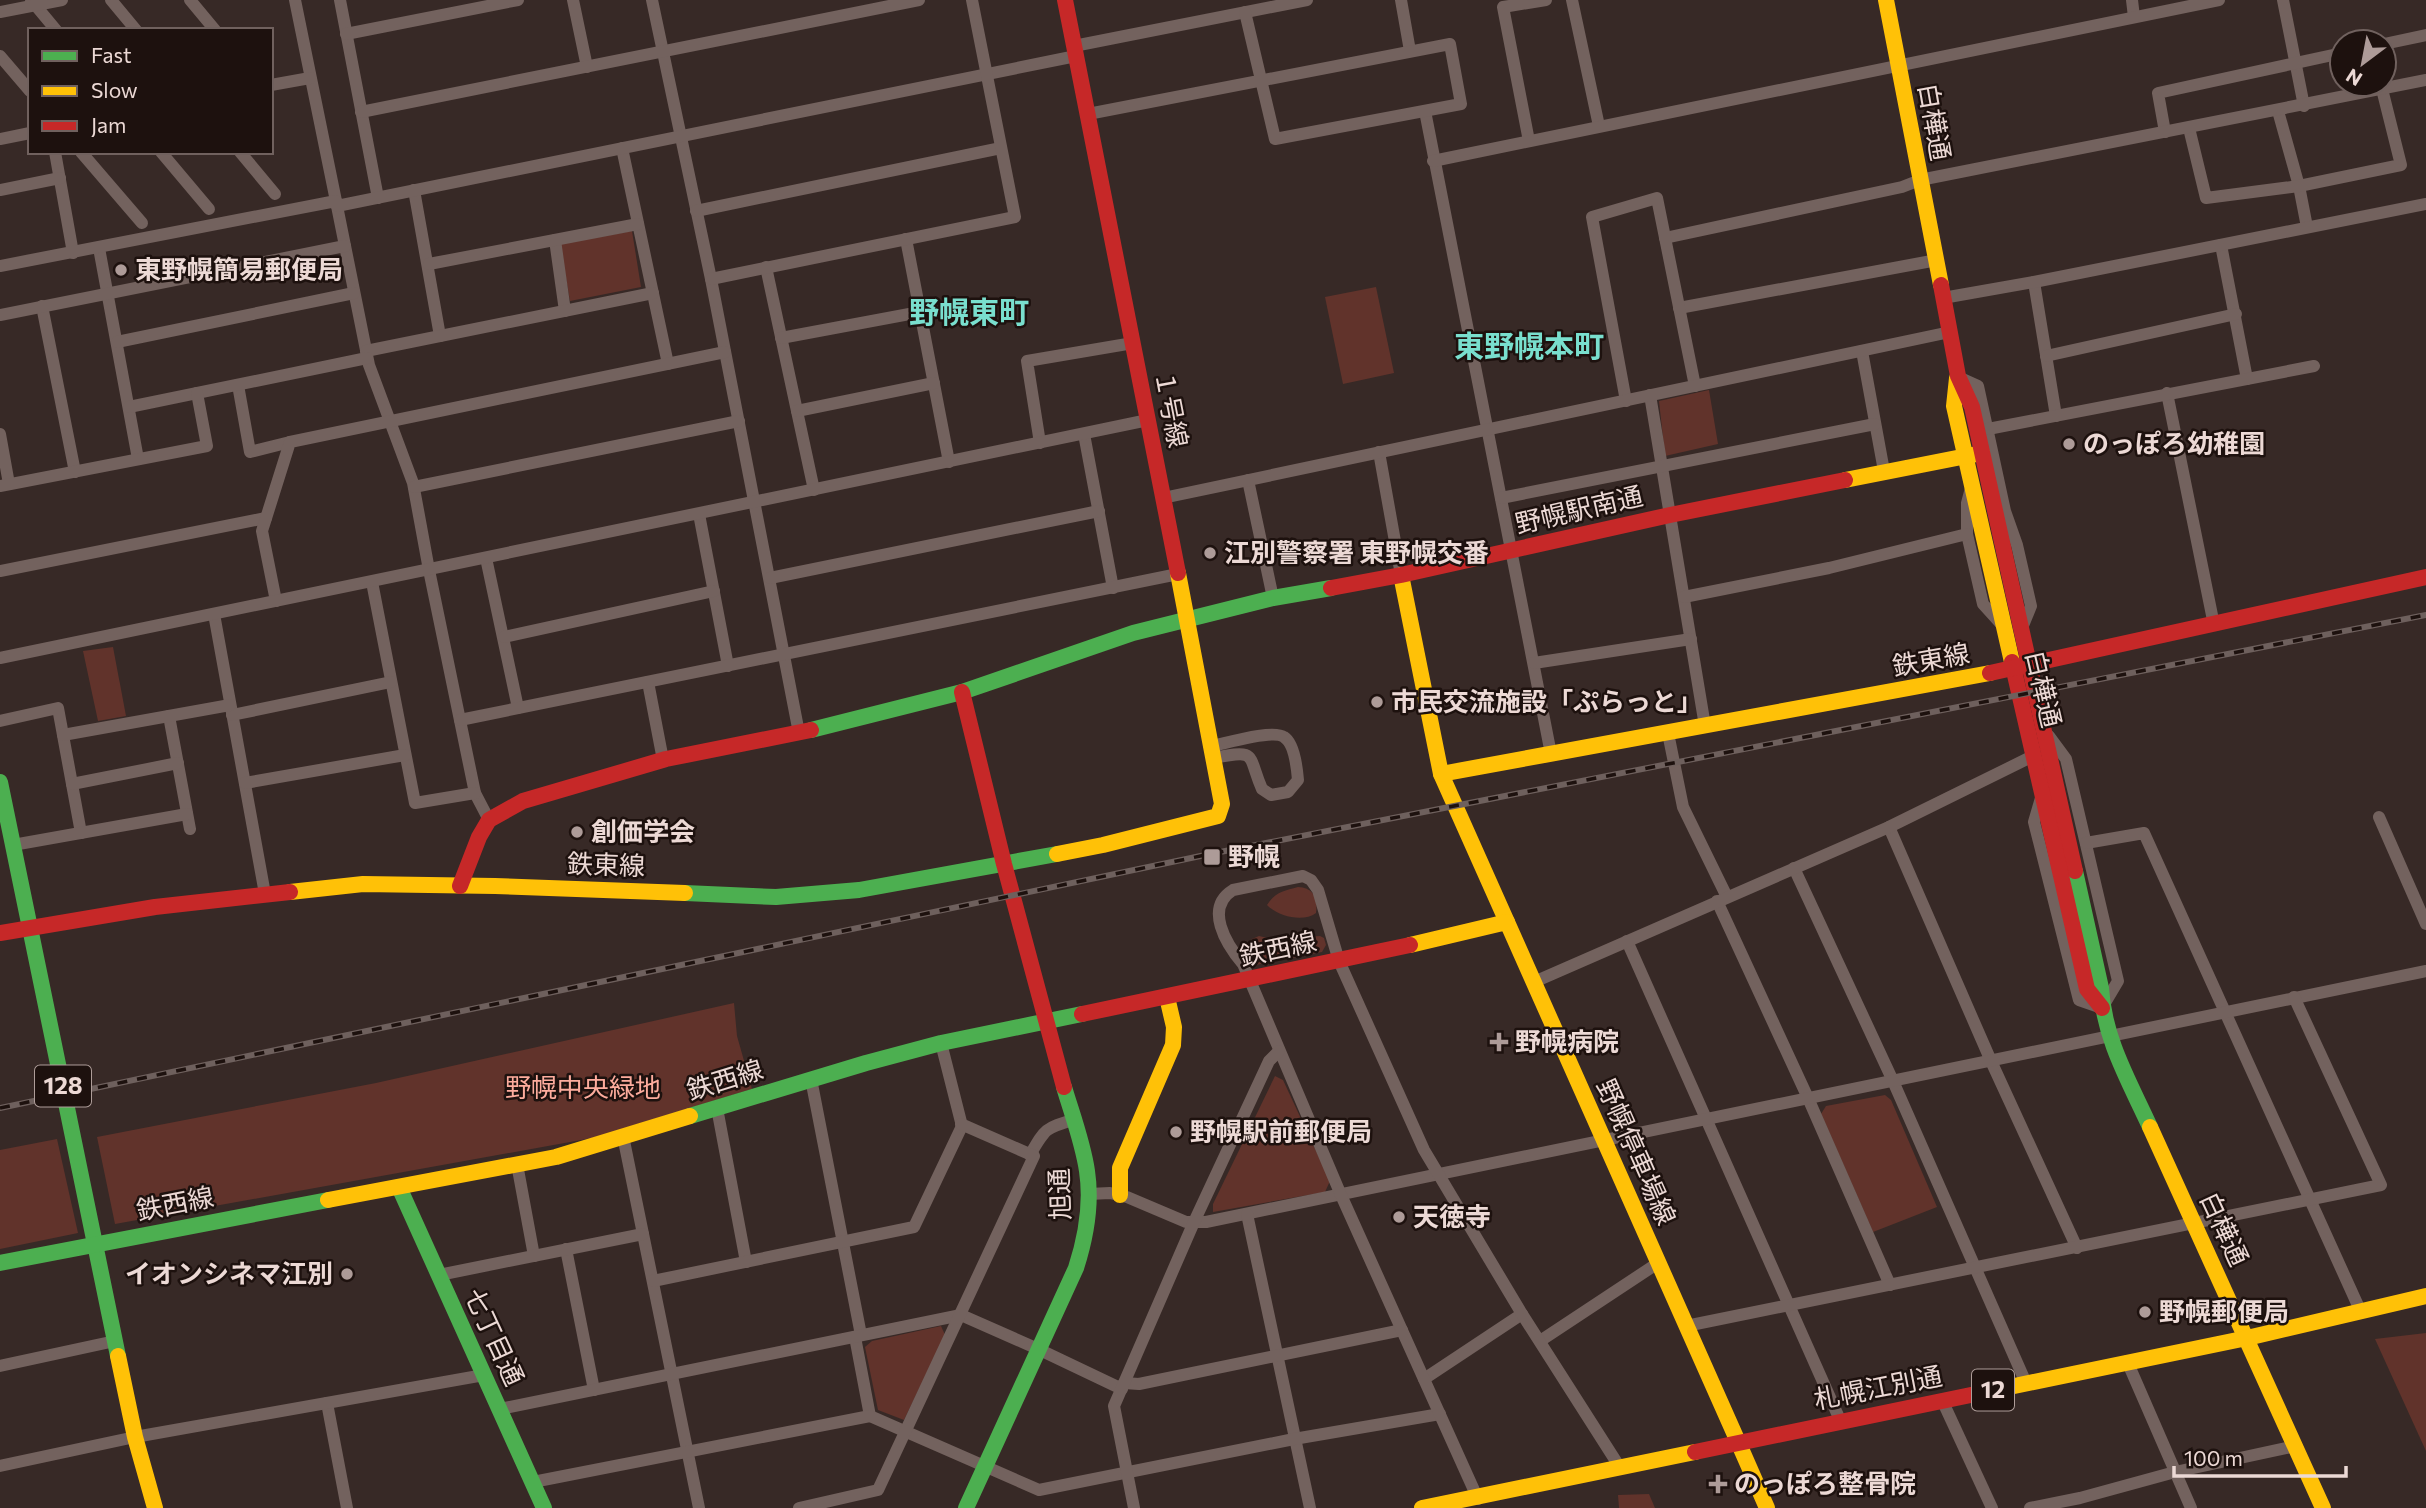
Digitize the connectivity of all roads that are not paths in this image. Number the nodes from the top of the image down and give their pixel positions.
1 (62, 0) edge
2 (111, 0) edge
3 (190, 0) edge
4 (295, 0) edge
5 (340, 0) edge
6 (517, 0) edge
7 (573, 0) edge
8 (652, 0) edge
9 (919, 0) edge
10 (972, 0) edge
11 (1065, 0) edge
12 (1307, 0) edge
13 (1401, 0) edge
14 (1546, 0) edge
15 (1572, 0) edge
16 (1885, 0) edge
17 (2132, 0) edge
18 (2219, 0) edge
19 (2283, 0) edge
20 (33, 3) edge
21 (0, 12) edge
22 (1245, 12) junction
23 (2134, 17) junction
24 (54, 28) edge
25 (134, 28) edge
26 (213, 28) edge
27 (346, 34) junction
28 (2426, 35) edge
29 (2398, 41) edge
30 (663, 51) junction
31 (1075, 51) junction
32 (1410, 51) junction
33 (0, 56) edge
34 (2328, 56) edge
35 (2295, 63) junction
36 (1899, 64) junction
37 (587, 67) junction
38 (986, 74) junction
39 (310, 78) junction
40 (1261, 80) junction
41 (2426, 80) edge
42 (273, 85) edge
43 (2398, 86) edge
44 (28, 89) edge
45 (2341, 98) edge
46 (2384, 98) edge
47 (2304, 106) junction
48 (1425, 111) junction
49 (2278, 111) junction
50 (361, 112) junction
51 (1088, 114) junction
52 (1599, 126) junction
53 (2189, 128) junction
54 (2165, 132) junction
55 (28, 133) edge
56 (680, 136) junction
57 (0, 139) edge
58 (1529, 141) junction
59 (622, 148) junction
60 (1001, 148) junction
61 (55, 154) edge
62 (83, 154) edge
63 (163, 154) edge
64 (242, 154) edge
65 (1433, 161) junction
66 (60, 178) junction
67 (1920, 180) junction
68 (2299, 186) junction
69 (0, 190) edge
70 (414, 190) junction
71 (275, 194) dead end
72 (378, 198) junction
73 (336, 204) junction
74 (2426, 204) edge
75 (209, 209) dead end
76 (696, 211) junction
77 (142, 223) dead end
78 (638, 224) junction
79 (2307, 227) junction
80 (1665, 237) junction
81 (906, 239) junction
82 (555, 240) junction
83 (2221, 245) junction
84 (345, 246) junction
85 (99, 248) junction
86 (73, 253) junction
87 (1937, 260) junction
88 (429, 264) junction
89 (0, 266) edge
90 (766, 267) junction
91 (711, 279) junction
92 (2035, 282) junction
93 (107, 293) junction
94 (354, 293) junction
95 (653, 293) junction
96 (1944, 298) junction
97 (43, 306) junction
98 (1679, 307) junction
99 (565, 311) junction
100 (920, 312) junction
101 (0, 314) edge
102 (2235, 314) junction
103 (1950, 332) junction
104 (440, 336) junction
105 (781, 338) junction
106 (117, 342) junction
107 (1133, 343) junction
108 (1862, 351) junction
109 (725, 352) junction
110 (366, 355) junction
111 (2046, 356) junction
112 (668, 364) junction
113 (2314, 366) dead end
114 (1958, 376) junction
115 (2247, 379) junction
116 (934, 383) junction
117 (238, 384) junction
118 (1695, 386) junction
119 (197, 393) junction
120 (2166, 393) junction
121 (1650, 396) junction
122 (1626, 401) junction
123 (129, 407) junction
124 (797, 411) junction
125 (2056, 416) junction
126 (1148, 420) junction
127 (390, 421) junction
128 (739, 421) junction
129 (1875, 424) junction
130 (1988, 429) junction
131 (1486, 430) junction
132 (1084, 433) junction
133 (0, 434) edge
134 (290, 442) junction
135 (1041, 443) junction
136 (1379, 453) junction
137 (1974, 455) junction
138 (138, 459) junction
139 (949, 462) junction
140 (1661, 465) junction
141 (75, 471) junction
142 (1884, 471) junction
143 (1248, 480) junction
144 (5, 485) edge
145 (1972, 485) junction
146 (414, 487) junction
147 (814, 490) junction
148 (1163, 498) junction
149 (1501, 498) junction
150 (755, 502) junction
151 (1099, 511) junction
152 (699, 514) junction
153 (1670, 515) junction
154 (266, 519) junction
155 (1967, 534) junction
156 (1512, 551) junction
157 (486, 558) junction
158 (429, 570) junction
159 (0, 571) edge
160 (1178, 575) junction
161 (1401, 575) junction
162 (2426, 577) edge
163 (770, 578) junction
164 (372, 582) junction
165 (1113, 588) junction
166 (714, 591) junction
167 (1684, 597) junction
168 (1273, 598) junction
169 (276, 601) junction
170 (214, 614) junction
171 (1188, 620) junction
172 (2214, 625) junction
173 (2004, 628) junction
174 (2021, 628) junction
175 (504, 637) junction
176 (1691, 639) junction
177 (784, 654) junction
178 (0, 659) edge
179 (1534, 663) junction
180 (728, 666) junction
181 (2022, 668) junction
182 (391, 682) junction
183 (648, 682) junction
184 (962, 692) junction
185 (518, 708) junction
186 (231, 710) junction
187 (169, 716) junction
188 (460, 720) junction
189 (0, 721) edge
190 (1705, 726) junction
191 (2045, 730) junction
192 (799, 733) junction
193 (1668, 733) junction
194 (63, 735) junction
195 (1213, 752) junction
196 (1551, 754) junction
197 (405, 755) junction
198 (2034, 756) junction
199 (663, 760) junction
200 (178, 763) junction
201 (1441, 774) junction
202 (0, 782) edge
203 (245, 783) junction
204 (72, 784) junction
205 (475, 793) junction
206 (187, 814) junction
207 (2379, 817) dead end
208 (489, 820) junction
209 (1207, 820) joint
210 (1889, 827) junction
211 (190, 829) dead end
212 (81, 833) junction
213 (2085, 843) junction
214 (13, 845) junction
215 (1004, 863) junction
216 (1794, 867) junction
217 (460, 886) junction
218 (265, 894) junction
219 (1722, 899) junction
220 (1507, 922) junction
221 (2426, 924) edge
222 (31, 927) junction
223 (0, 933) edge
224 (1627, 941) junction
225 (1339, 961) junction
226 (2426, 971) edge
227 (1249, 980) junction
228 (1534, 982) junction
229 (1167, 997) junction
230 (2294, 997) junction
231 (2102, 1008) junction
232 (2226, 1012) junction
233 (1045, 1021) junction
234 (2108, 1036) junction
235 (941, 1043) junction
236 (1279, 1051) junction
237 (1991, 1060) junction
238 (811, 1079) junction
239 (1893, 1081) junction
240 (1808, 1098) junction
241 (717, 1108) junction
242 (1707, 1119) junction
243 (1073, 1120) junction
244 (961, 1124) junction
245 (624, 1136) junction
246 (1604, 1140) junction
247 (1030, 1155) junction
248 (517, 1164) junction
249 (1439, 1175) junction
250 (399, 1187) junction
251 (1089, 1194) junction
252 (1120, 1195) junction
253 (1341, 1195) junction
254 (2310, 1198) junction
255 (1247, 1214) junction
256 (1194, 1222) junction
257 (2194, 1224) junction
258 (643, 1234) junction
259 (843, 1242) junction
260 (95, 1244) junction
261 (2077, 1248) junction
262 (566, 1249) junction
263 (534, 1255) junction
264 (746, 1262) junction
265 (0, 1263) edge
266 (1658, 1263) junction
267 (1976, 1268) junction
268 (439, 1275) junction
269 (653, 1281) junction
270 (1890, 1285) junction
271 (2426, 1296) edge
272 (1789, 1305) junction
273 (2360, 1310) junction
274 (1522, 1314) junction
275 (961, 1315) junction
276 (1686, 1326) junction
277 (1402, 1330) junction
278 (858, 1336) junction
279 (2247, 1338) junction
280 (115, 1341) junction
281 (1540, 1341) junction
282 (1038, 1349) junction
283 (1277, 1356) junction
284 (2127, 1361) junction
285 (0, 1366) edge
286 (672, 1375) junction
287 (484, 1376) junction
288 (1424, 1379) junction
289 (2026, 1383) junction
290 (1123, 1386) junction
291 (594, 1390) junction
292 (1942, 1400) junction
293 (327, 1404) junction
294 (500, 1409) junction
295 (1440, 1414) junction
296 (870, 1416) junction
297 (1840, 1420) junction
298 (906, 1432) junction
299 (135, 1437) junction
300 (1294, 1439) junction
301 (1739, 1444) junction
302 (2296, 1446) junction
303 (688, 1453) junction
304 (0, 1466) edge
305 (1619, 1466) junction
306 (985, 1467) junction
307 (1127, 1472) junction
308 (2175, 1472) junction
309 (533, 1482) junction
310 (1479, 1502) edge
311 (2082, 1503) edge
312 (806, 1507) edge
313 (155, 1508) edge
314 (347, 1508) edge
315 (544, 1508) edge
316 (699, 1508) edge
317 (967, 1508) edge
318 (1134, 1508) edge
319 (1310, 1508) edge
320 (1422, 1508) edge
321 (1767, 1508) edge
322 (1992, 1508) edge
323 (2030, 1508) edge
324 (2191, 1508) edge
325 (2323, 1508) edge

1 - 20 street
2 - 25 street
3 - 26 street
4 - 39 street
5 - 27 street
6 - 27 street
7 - 37 street
8 - 30 street
9 - 30 street
10 - 38 street
11 - 31 main road, １号線
12 - 22 street
13 - 32 street
14 - 58 street
15 - 52 street
16 - 36 main road, 白樺通
17 - 23 street
18 - 23 street
19 - 35 street
20 - 21 street
20 - 24 street
22 - 31 street
22 - 40 street
23 - 36 street
27 - 50 street
28 - 29 street
30 - 37 street
30 - 56 street
31 - 38 street
31 - 51 main road, １号線
32 - 40 street
32 - 48 street
33 - 44 street
34 - 35 street
35 - 47 street
35 - 54 street
36 - 52 street
36 - 67 main road, 白樺通
37 - 50 street
38 - 56 street
38 - 60 street
39 - 42 street
39 - 73 street
40 - 48 street
40 - 51 street
41 - 43 street
45 - 47 street
46 - 68 street
47 - 49 street
48 - 65 street
49 - 53 street
49 - 68 street
50 - 72 street
51 - 107 main road, １号線
52 - 58 street
53 - 54 street
53 - 68 street
54 - 67 street
55 - 57 street
56 - 59 street
56 - 76 street
58 - 65 street
59 - 70 street
59 - 78 street
60 - 76 street
60 - 81 street
61 - 66 street
62 - 77 street
63 - 75 street
64 - 71 street
65 - 131 street
66 - 69 street
66 - 86 street
67 - 80 street
67 - 87 main road, 白樺通
68 - 79 street
70 - 72 street
70 - 88 street
72 - 73 street
73 - 84 street
73 - 85 street
74 - 79 street
76 - 91 street
78 - 82 street
78 - 95 street
79 - 83 street
80 - 98 street
80 - 122 street
81 - 90 street
81 - 100 street
82 - 88 street
82 - 99 street
83 - 92 street
83 - 102 street
84 - 93 street
84 - 94 street
85 - 86 street
85 - 93 street
86 - 89 street
87 - 96 main road, 白樺通
87 - 98 street
88 - 104 street
90 - 91 street
90 - 105 street
91 - 109 street
92 - 96 street
92 - 111 street
93 - 97 street
93 - 106 street
94 - 106 street
94 - 110 street
95 - 99 street
95 - 112 street
96 - 103 main road, 白樺通
97 - 101 street
97 - 141 street
98 - 118 street
99 - 104 street
100 - 105 street
100 - 116 street
102 - 111 street
102 - 115 street
103 - 108 street
103 - 114 main road, 白樺通
104 - 110 street
105 - 124 street
106 - 123 street
107 - 126 main road, １号線
107 - 135 street
108 - 118 street
108 - 129 street
109 - 112 street
109 - 128 street
110 - 117 street
110 - 127 street
111 - 125 street
112 - 127 street
113 - 115 street
114 - 130 street
114 - 137 main road, 白樺通
115 - 120 street
116 - 124 street
116 - 139 street
117 - 119 street
117 - 134 street
118 - 121 street
119 - 123 street
119 - 138 street
120 - 125 street
120 - 172 street
121 - 122 street
121 - 140 street
122 - 131 street
123 - 138 street
124 - 147 street
125 - 130 street
126 - 132 street
126 - 148 main road, １号線
127 - 134 street
127 - 146 street
128 - 146 street
128 - 150 street
129 - 140 street
129 - 142 street
130 - 174 street
131 - 136 street
131 - 149 street
132 - 135 street
132 - 151 street
133 - 144 street
134 - 154 street
135 - 139 street
136 - 143 street
136 - 161 street
137 - 142 main road, 野幌駅南通
137 - 145 main road, 白樺通
137 - 174 main road, 白樺通
138 - 141 street
139 - 147 street
140 - 149 street
140 - 153 street
141 - 144 street
142 - 153 main road, 野幌駅南通
143 - 148 street
143 - 168 street
145 - 155 street
145 - 173 main road, 白樺通
146 - 158 street
147 - 150 street
148 - 160 main road, １号線
149 - 156 street
150 - 152 street
150 - 163 street
151 - 163 street
151 - 165 street
152 - 157 street
152 - 166 street
153 - 156 main road, 野幌駅南通
153 - 167 street
154 - 159 street
154 - 169 street
155 - 167 street
155 - 173 street
156 - 161 main road, 野幌駅南通
156 - 179 street
157 - 158 street
157 - 175 street
158 - 164 street
158 - 188 street
160 - 165 street
160 - 171 main road, １号線
161 - 168 main road, 野幌駅南通
161 - 201 main road, 野幌停車場線
162 - 172 main road, 鉄東線
163 - 177 street
164 - 169 street
164 - 182 street
165 - 177 street
166 - 175 street
166 - 180 street
167 - 176 street
168 - 171 main road, 野幌駅南通
169 - 170 street
170 - 178 street
170 - 186 street
171 - 184 main road, 野幌駅南通
171 - 195 main road, １号線
172 - 181 main road, 鉄東線
173 - 181 main road, 白樺通
174 - 181 main road, 白樺通
175 - 185 street
176 - 179 street
176 - 190 street
177 - 180 street
177 - 192 street
179 - 196 street
180 - 183 street
181 - 190 main road, 鉄東線
181 - 191 main road, 白樺通
181 - 198 main road, 白樺通
182 - 186 street
182 - 197 street
183 - 185 street
183 - 199 street
184 - 192 main road, 野幌駅南通
184 - 215 main road, 旭通
185 - 188 street
186 - 187 street
186 - 203 street
187 - 194 street
187 - 200 street
188 - 205 street
189 - 194 street
190 - 193 main road, 鉄東線
191 - 213 street
191 - 231 main road, 白樺通
192 - 199 main road, 野幌駅南通
193 - 196 main road, 鉄東線
193 - 219 street
194 - 204 street
195 - 195 street
195 - 209 main road, １号線
196 - 201 main road, 鉄東線
197 - 203 street
197 - 205 street
198 - 210 street
198 - 231 main road, 白樺通
199 - 208 main road, 野幌駅南通
200 - 204 street
200 - 206 street
201 - 220 main road, 野幌停車場線
202 - 214 main road, 128
203 - 218 street
204 - 212 street
205 - 208 street
206 - 211 street
206 - 212 street
207 - 221 street
208 - 217 main road
209 - 215 main road, 鉄東線
210 - 216 street
210 - 237 street
212 - 214 street
213 - 231 street
213 - 232 street
214 - 222 main road, 128
215 - 217 main road, 鉄東線
215 - 233 main road, 旭通
216 - 219 street
216 - 239 street
217 - 218 main road, 鉄東線
218 - 222 main road, 鉄東線
219 - 224 street
219 - 240 street
220 - 225 main road
220 - 228 main road, 野幌停車場線
222 - 223 main road, 鉄東線
222 - 260 main road, 128
224 - 228 street
224 - 242 street
225 - 227 main road, 鉄西線
225 - 227 street
225 - 249 street
226 - 230 street
227 - 229 main road, 鉄西線
227 - 236 street
228 - 246 main road, 野幌停車場線
229 - 233 main road, 鉄西線
229 - 252 main road
230 - 232 street
230 - 254 street
231 - 234 main road, 白樺通
232 - 234 street
232 - 254 street
233 - 235 main road, 鉄西線
233 - 243 main road, 旭通
234 - 237 street
234 - 257 main road, 白樺通
235 - 238 main road, 鉄西線
235 - 244 street
236 - 253 street
236 - 256 street
237 - 239 street
237 - 261 street
238 - 241 main road, 鉄西線
238 - 259 street
239 - 240 street
239 - 267 street
240 - 242 street
240 - 270 street
241 - 245 main road, 鉄西線
241 - 264 street
242 - 246 street
242 - 272 street
243 - 247 street
243 - 251 main road, 旭通
244 - 247 street
244 - 259 street
245 - 248 main road, 鉄西線
245 - 258 street
246 - 249 street
246 - 266 main road, 野幌停車場線
247 - 275 street
248 - 250 main road, 鉄西線
248 - 263 street
249 - 253 street
249 - 274 street
250 - 260 main road, 鉄西線
250 - 268 main road, 七丁目通
251 - 252 street
251 - 282 main road, 旭通
252 - 256 street
253 - 255 street
253 - 277 street
254 - 257 street
254 - 273 street
255 - 256 street
255 - 283 street
256 - 290 street
257 - 261 street
257 - 279 main road, 白樺通
258 - 262 street
258 - 269 street
259 - 264 street
259 - 278 street
260 - 265 main road, 鉄西線
260 - 280 main road, 128
261 - 267 street
262 - 263 street
262 - 291 street
263 - 268 street
264 - 269 street
266 - 276 main road, 野幌停車場線
266 - 281 street
267 - 270 street
267 - 289 street
268 - 287 main road, 七丁目通
269 - 286 street
270 - 272 street
271 - 273 main road, 札幌江別通 / 12
272 - 276 street
272 - 297 street
273 - 279 main road, 札幌江別通 / 12
274 - 281 street
274 - 288 street
275 - 278 street
275 - 282 street
275 - 298 street
276 - 301 main road, 野幌停車場線
277 - 283 street
277 - 288 street
278 - 286 street
278 - 296 street
279 - 284 main road, 札幌江別通 / 12
279 - 302 main road, 白樺通
280 - 285 street
280 - 299 main road, 128
281 - 305 street
282 - 290 street
282 - 306 main road, 旭通
283 - 290 street
283 - 300 street
284 - 289 main road, 札幌江別通 / 12
284 - 308 street
286 - 291 street
286 - 303 street
287 - 293 street
287 - 294 main road, 七丁目通
288 - 295 street
289 - 292 main road, 札幌江別通 / 12
290 - 307 street
291 - 294 street
292 - 297 main road, 札幌江別通 / 12
292 - 322 street
293 - 299 street
293 - 314 street
294 - 309 main road, 七丁目通
295 - 300 street
295 - 310 street
296 - 298 street
296 - 303 street
297 - 301 main road, 札幌江別通 / 12
298 - 306 street
298 - 312 street
299 - 304 street
299 - 313 main road, 128
300 - 307 street
300 - 319 street
301 - 305 main road, 札幌江別通 / 12
301 - 321 main road, 野幌停車場線
302 - 308 street
302 - 325 main road, 白樺通
303 - 309 street
303 - 316 street
305 - 310 main road, 札幌江別通 / 12
306 - 307 street
306 - 317 main road, 旭通
307 - 318 street
308 - 311 street
308 - 324 street
309 - 315 main road, 七丁目通
310 - 320 main road, 札幌江別通 / 12
311 - 323 street

